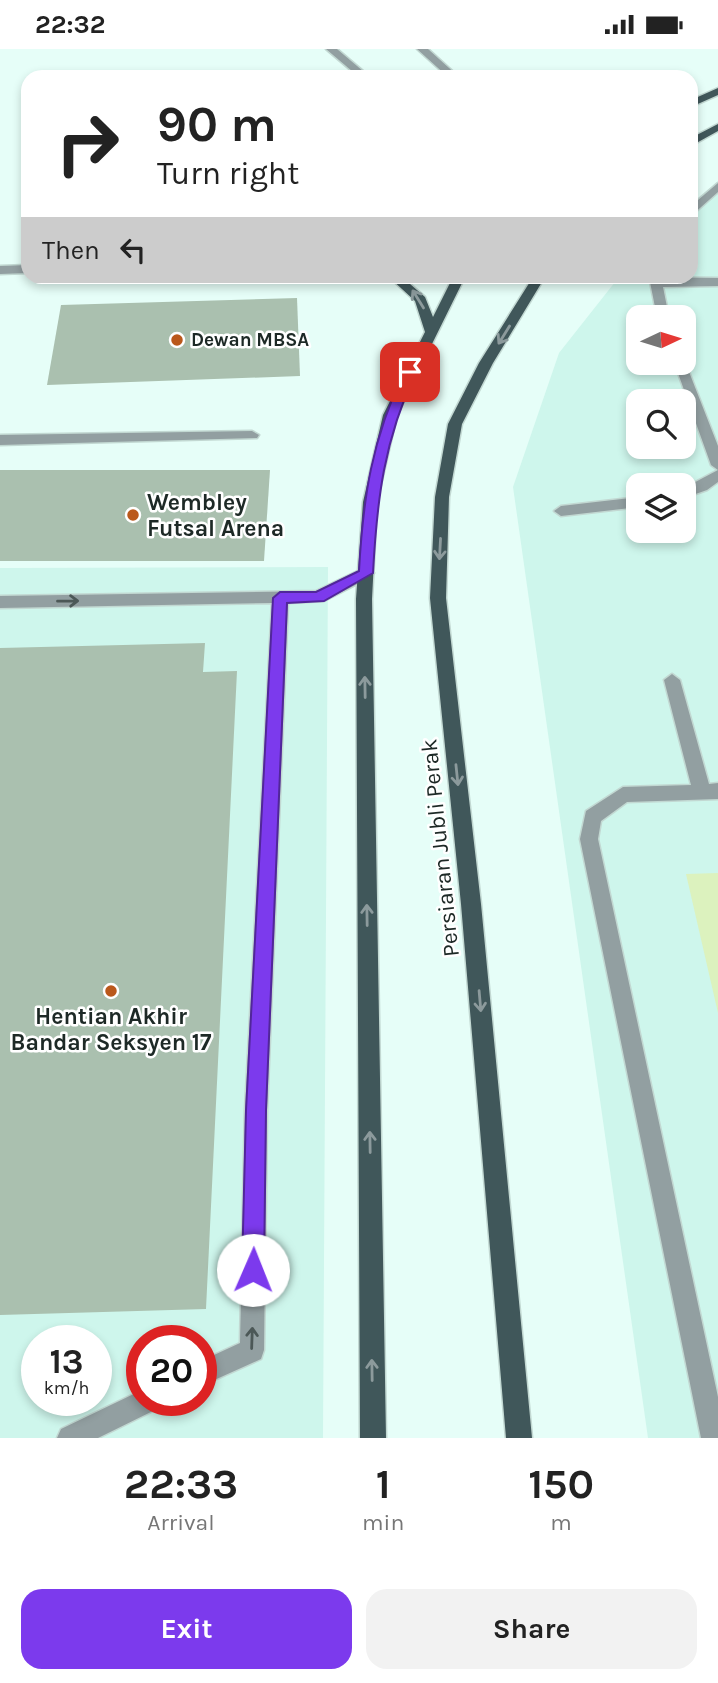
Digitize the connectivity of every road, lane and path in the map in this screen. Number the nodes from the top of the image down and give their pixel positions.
1 (331, 49) edge
2 (422, 49) edge
3 (356, 70) edge
4 (446, 70) edge
5 (718, 92) edge
6 (698, 101) edge
7 (718, 127) edge
8 (698, 139) edge
9 (718, 186) edge
10 (698, 206) edge
11 (21, 269) edge
12 (0, 270) edge
13 (698, 281) edge
14 (718, 282) edge
15 (403, 284) edge
16 (455, 284) edge
17 (535, 284) edge
18 (656, 284) edge
19 (660, 305) edge
20 (430, 329) junction
21 (685, 375) edge
22 (252, 435) dead end
23 (0, 440) edge
24 (718, 465) edge
25 (718, 475) edge
26 (696, 489) edge
27 (626, 504) edge
28 (561, 511) dead end
29 (366, 573) junction
30 (280, 598) junction
31 (0, 602) edge
32 (672, 680) dead end
33 (710, 792) edge
34 (217, 1366) edge
35 (126, 1411) edge
36 (69, 1438) edge
37 (373, 1438) edge
38 (519, 1438) edge
39 (714, 1438) edge

1 - 3 street
2 - 4 street
5 - 6 main road
7 - 8 main road
9 - 10 street
11 - 12 street
13 - 14 street
20 -> 15 main road
16 - 20 main road
17 -> 38 main road, Persiaran Jubli Perak
18 - 19 street
20 - 29 main road
21 - 24 street
22 - 23 street
25 - 26 street
27 - 28 street
29 - 30 street
37 -> 29 main road
31 -> 30 street
34 -> 30 street
32 - 33 street
33 - 39 street
35 - 36 street

